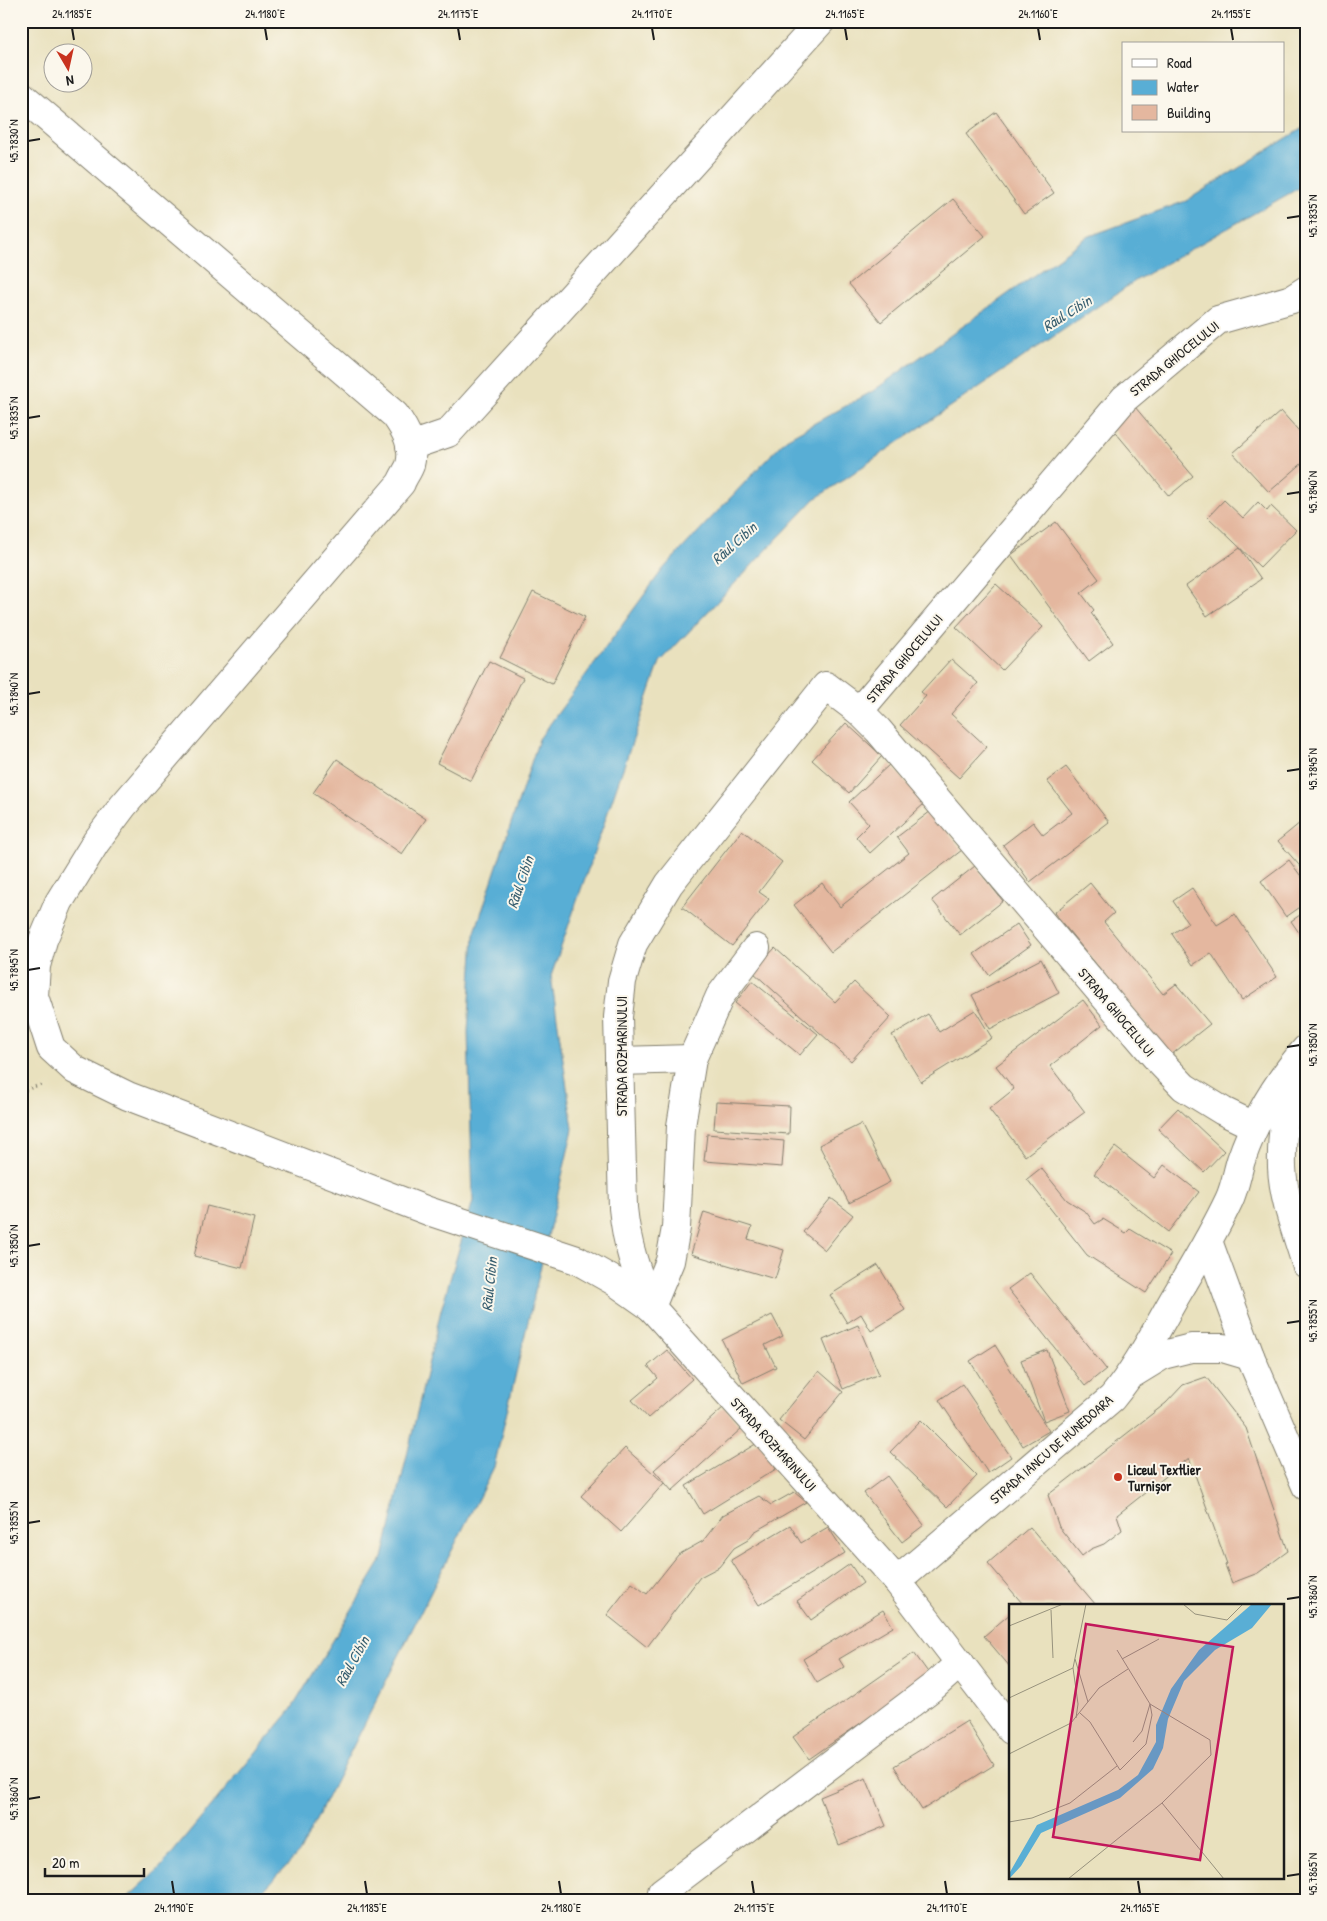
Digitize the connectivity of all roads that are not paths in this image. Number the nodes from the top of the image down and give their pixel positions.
1 (820, 21) edge
2 (21, 95) edge
3 (1306, 290) edge
4 (410, 446) junction
5 (859, 711) junction
6 (756, 948) dead end
7 (1299, 1057) edge
8 (692, 1059) junction
9 (619, 1061) junction
10 (1254, 1126) junction
11 (1208, 1241) junction
12 (1306, 1264) edge
13 (651, 1307) junction
14 (1250, 1356) junction
15 (1131, 1375) junction
16 (1306, 1486) edge
17 (896, 1581) junction
18 (960, 1663) junction
19 (1009, 1727) edge
20 (662, 1892) dead end

1 - 4 street
2 - 4 street
3 - 5 street, STRADA GHIOCELULUI
4 - 13 street
5 - 9 street, STRADA ROZMARINULUI
5 - 10 street, STRADA GHIOCELULUI
6 - 8 street
7 - 10 street, STRADA IANCU DE HUNEDOARA
7 - 12 street
8 - 9 street
8 - 13 street
9 - 13 street, STRADA ROZMARINULUI
10 - 11 street, STRADA IANCU DE HUNEDOARA
11 - 14 street
11 - 15 street, STRADA IANCU DE HUNEDOARA
13 - 17 street, STRADA ROZMARINULUI
14 - 15 street
14 - 16 street
15 - 17 street, STRADA IANCU DE HUNEDOARA
17 - 18 street, STRADA ROZMARINULUI
18 - 19 street, STRADA ROZMARINULUI
18 - 20 street

